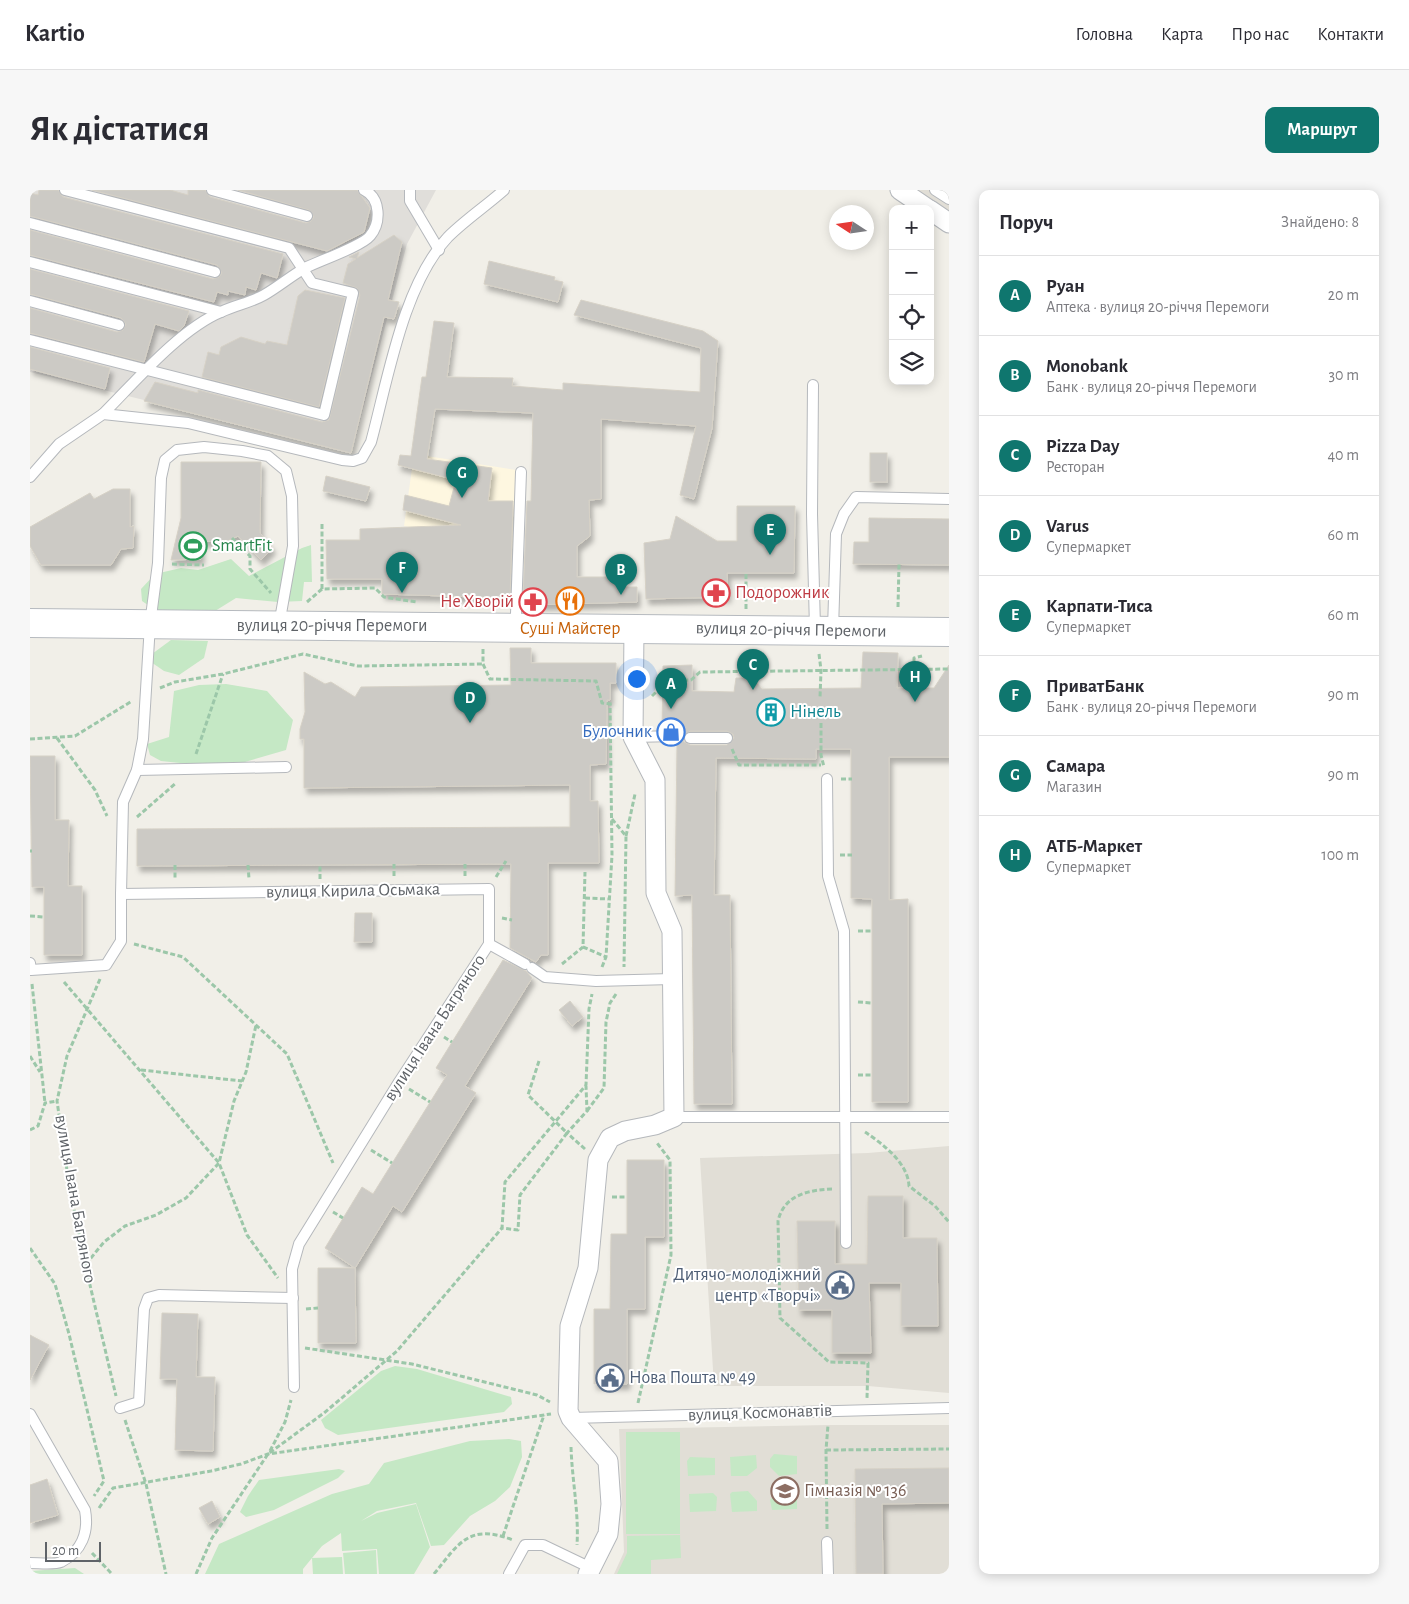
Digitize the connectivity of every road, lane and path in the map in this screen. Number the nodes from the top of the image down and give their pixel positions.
1 (65, 190) edge
2 (212, 190) edge
3 (364, 190) edge
4 (410, 190) edge
5 (504, 190) edge
6 (900, 190) edge
7 (936, 190) edge
8 (949, 199) edge
9 (922, 205) edge
10 (934, 213) edge
11 (307, 216) dead end
12 (30, 223) edge
13 (949, 223) edge
14 (439, 250) junction
15 (30, 262) edge
16 (304, 269) junction
17 (215, 272) dead end
18 (30, 301) edge
19 (221, 312) junction
20 (119, 325) dead end
21 (30, 340) edge
22 (146, 370) junction
23 (813, 385) dead end
24 (103, 414) junction
25 (521, 472) dead end
26 (30, 477) edge
27 (949, 499) edge
28 (322, 522) dead end
29 (232, 538) dead end
30 (158, 563) junction
31 (898, 564) dead end
32 (204, 565) dead end
33 (746, 573) dead end
34 (322, 589) dead end
35 (898, 607) dead end
36 (746, 612) dead end
37 (280, 615) junction
38 (30, 623) edge
39 (150, 624) junction
40 (519, 626) junction
41 (634, 628) junction
42 (824, 630) junction
43 (949, 632) edge
44 (914, 658) dead end
45 (914, 669) junction
46 (949, 669) edge
47 (821, 670) junction
48 (146, 693) junction
49 (820, 698) dead end
50 (610, 704) junction
51 (632, 705) junction
52 (821, 723) dead end
53 (633, 736) junction
54 (676, 736) dead end
55 (57, 737) junction
56 (690, 738) dead end
57 (727, 738) joint
58 (30, 740) edge
59 (824, 766) junction
60 (286, 767) dead end
61 (137, 770) junction
62 (828, 779) joint
63 (121, 834) junction
64 (506, 861) dead end
65 (585, 872) dead end
66 (489, 889) junction
67 (121, 894) junction
68 (585, 898) junction
69 (608, 899) junction
70 (30, 916) edge
71 (44, 917) dead end
72 (121, 941) junction
73 (489, 944) junction
74 (583, 947) junction
75 (606, 957) junction
76 (106, 965) junction
77 (31, 967) edge
78 (54, 970) junction
79 (545, 977) junction
80 (672, 980) junction
81 (596, 981) junction
82 (87, 1010) junction
83 (256, 1025) junction
84 (30, 1056) edge
85 (539, 1061) dead end
86 (141, 1070) junction
87 (42, 1075) junction
88 (242, 1081) junction
89 (399, 1082) junction
90 (586, 1085) junction
91 (57, 1101) junction
92 (430, 1102) dead end
93 (45, 1103) junction
94 (674, 1117) junction
95 (846, 1118) junction
96 (949, 1118) edge
97 (555, 1122) junction
98 (655, 1125) junction
99 (30, 1130) edge
100 (567, 1133) junction
101 (361, 1143) junction
102 (583, 1146) dead end
103 (219, 1163) junction
104 (392, 1163) dead end
105 (339, 1178) junction
106 (845, 1188) junction
107 (949, 1222) edge
108 (502, 1228) junction
109 (846, 1243) dead end
110 (30, 1248) edge
111 (85, 1264) junction
112 (293, 1298) junction
113 (294, 1346) junction
114 (386, 1360) junction
115 (294, 1387) joint
116 (120, 1408) junction
117 (949, 1408) edge
118 (828, 1410) junction
119 (867, 1410) junction
120 (30, 1414) edge
121 (544, 1414) junction
122 (570, 1414) junction
123 (635, 1416) junction
124 (949, 1449) edge
125 (826, 1450) junction
126 (268, 1454) junction
127 (146, 1484) junction
128 (113, 1488) dead end
129 (85, 1509) junction
130 (503, 1536) junction
131 (827, 1542) joint
132 (82, 1544) junction
133 (525, 1545) junction
134 (30, 1563) edge
135 (585, 1568) edge
136 (112, 1574) edge
137 (166, 1574) edge
138 (196, 1574) edge
139 (434, 1574) edge
140 (510, 1574) edge
141 (828, 1574) edge

1 - 16 lane
2 - 11 lane
3 - 16 lane
4 - 14 lane
5 - 14 lane
6 - 9 street
7 - 8 lane
10 - 13 street
12 - 17 lane
14 - 24 lane
15 - 19 lane
16 - 19 lane
16 - 22 lane
18 - 20 lane
19 - 22 lane
21 - 22 lane
22 - 24 lane
23 - 42 lane
24 - 26 lane
25 - 40 lane
27 - 42 lane
28 - 34 path
29 - 37 path
30 - 32 path
30 - 37 lane
30 - 39 lane
31 - 35 path
33 - 36 path
37 - 39 street, вулиця 20-річчя Перемоги
37 - 40 street, вулиця 20-річчя Перемоги
38 - 39 street, вулиця 20-річчя Перемоги
39 - 48 lane
40 - 41 street, вулиця 20-річчя Перемоги
41 - 42 street, вулиця 20-річчя Перемоги
41 - 51 street
42 - 43 street, вулиця 20-річчя Перемоги
42 - 47 path
44 - 45 path
45 - 46 path
45 - 47 path
47 - 49 path
47 - 51 path
48 - 50 path
48 - 55 path
48 - 61 lane
50 - 51 path
50 - 69 path
51 - 53 street
52 - 59 path
53 - 54 lane
53 - 80 street
55 - 58 path
55 - 63 path
56 - 57 lane
57 - 59 path
59 - 62 path
60 - 61 lane
61 - 63 lane
62 - 95 lane
63 - 67 lane
64 - 66 path
65 - 68 path
66 - 67 lane, вулиця Кирила Осьмака
66 - 73 lane
67 - 72 lane
68 - 69 path
68 - 74 path
69 - 75 path
70 - 71 path
72 - 76 lane
72 - 83 path
73 - 79 lane
73 - 89 lane, вулиця Івана Багряного
74 - 75 path
74 - 79 path
75 - 81 path
76 - 78 lane
76 - 82 path, вулиця Івана Багряного
77 - 78 lane
77 - 87 path
78 - 82 path
79 - 81 lane
80 - 81 lane
80 - 94 street
81 - 90 path
82 - 86 path
82 - 91 path, вулиця Івана Багряного
83 - 88 path
83 - 105 path
84 - 87 path
85 - 97 path
86 - 88 path
86 - 103 path
87 - 93 path
88 - 103 path
89 - 92 path
89 - 101 lane, вулиця Івана Багряного
90 - 97 path
90 - 100 path
91 - 93 path
91 - 111 path, вулиця Івана Багряного
93 - 99 path
94 - 95 lane
94 - 98 street
95 - 96 lane
95 - 106 lane
95 - 107 path
97 - 100 path
97 - 108 path
98 - 122 street
98 - 123 path
100 - 102 path
100 - 108 path
101 - 104 path
101 - 105 lane, вулиця Івана Багряного
103 - 111 path
103 - 112 path
105 - 112 lane, вулиця Івана Багряного
106 - 109 lane
106 - 119 path
108 - 114 path
110 - 129 path
111 - 116 path, вулиця Івана Багряного
112 - 113 lane, вулиця Івана Багряного
112 - 116 lane
113 - 114 path
113 - 115 lane, вулиця Івана Багряного
114 - 122 path
114 - 126 path
115 - 126 path
116 - 127 path, вулиця Івана Багряного
117 - 119 lane, вулиця Космонавтів
118 - 119 lane, вулиця Космонавтів
118 - 123 lane, вулиця Космонавтів
118 - 125 path
120 - 129 lane
121 - 122 path
121 - 126 path
121 - 130 path
122 - 123 lane, вулиця Космонавтів
122 - 135 path
122 - 135 street
124 - 125 path
125 - 131 path
126 - 127 path
126 - 138 path
127 - 128 path
127 - 137 path, вулиця Івана Багряного
129 - 132 lane
130 - 133 path
130 - 139 path
131 - 141 lane
132 - 134 lane
132 - 136 path
133 - 135 lane
133 - 140 lane

